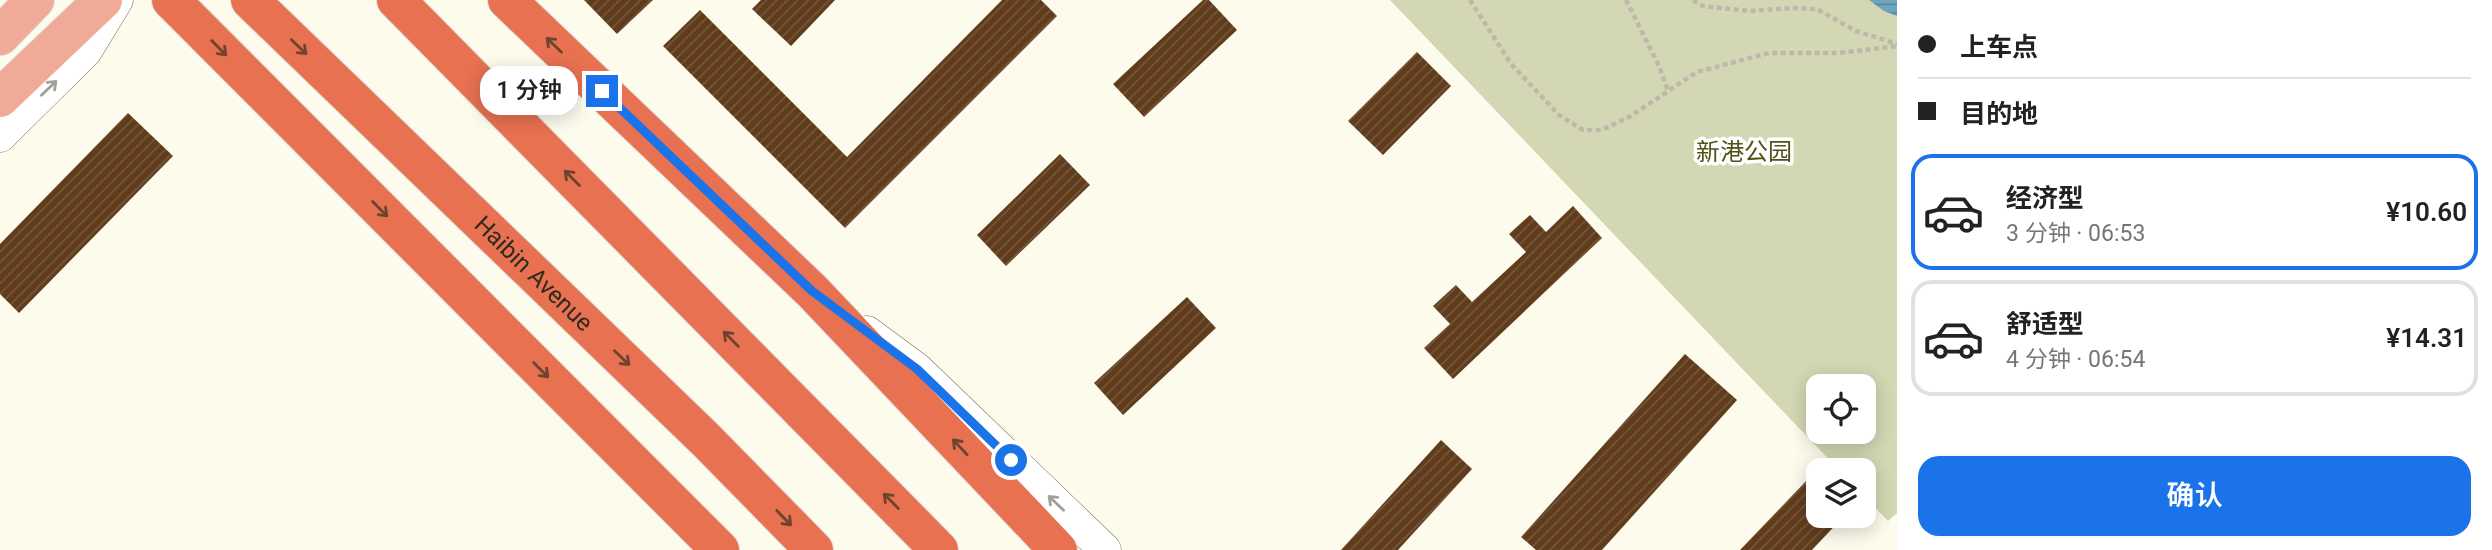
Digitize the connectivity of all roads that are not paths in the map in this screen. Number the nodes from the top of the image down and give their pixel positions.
1 (35, 0) edge
2 (103, 0) edge
3 (117, 0) edge
4 (171, 0) edge
5 (250, 0) edge
6 (396, 0) edge
7 (506, 0) edge
8 (0, 36) edge
9 (0, 98) edge
10 (0, 136) edge
11 (812, 291) junction
12 (712, 542) edge
13 (814, 550) edge
14 (939, 550) edge
15 (1058, 550) edge
16 (1105, 550) edge

1 - 8 main road
2 - 9 main road
10 -> 3 street
4 -> 12 highway
5 -> 13 highway, Haibin Avenue
14 -> 6 highway
11 -> 7 highway
15 -> 11 highway
16 -> 11 street

